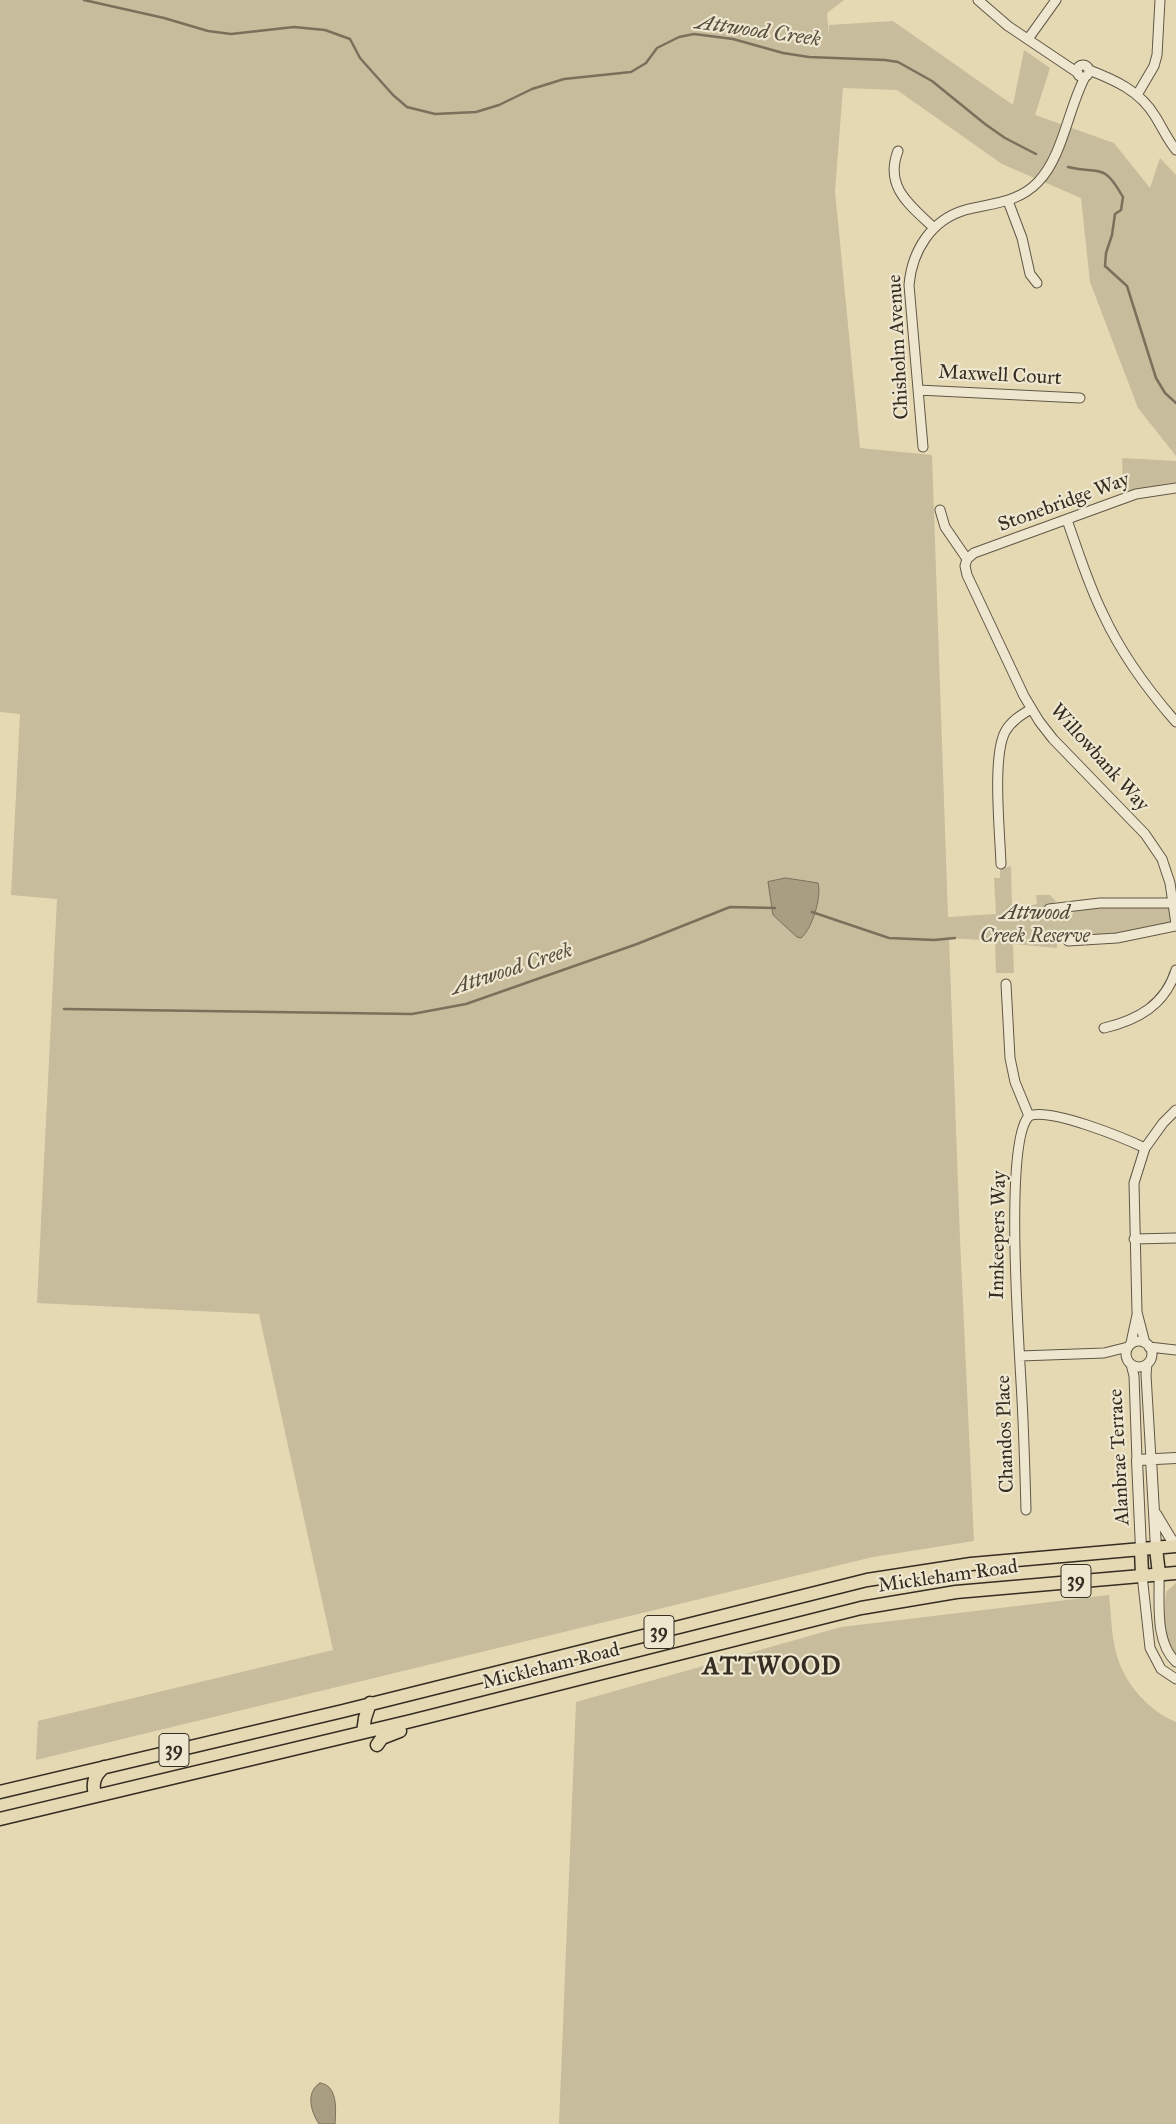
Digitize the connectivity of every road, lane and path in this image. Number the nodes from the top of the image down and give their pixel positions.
1 (978, 0) edge
2 (1056, 0) edge
3 (1160, 0) edge
4 (1028, 39) junction
5 (1083, 73) junction
6 (1137, 94) junction
7 (1176, 150) edge
8 (898, 151) dead end
9 (1008, 201) junction
10 (934, 228) junction
11 (1037, 283) dead end
12 (918, 390) junction
13 (1080, 398) dead end
14 (923, 447) dead end
15 (1176, 488) edge
16 (940, 510) dead end
17 (1067, 520) junction
18 (966, 559) junction
19 (1031, 709) junction
20 (1176, 722) edge
21 (1002, 864) dead end
22 (1174, 904) edge
23 (1049, 909) dead end
24 (1176, 925) edge
25 (1068, 941) dead end
26 (1176, 970) edge
27 (1006, 984) dead end
28 (1104, 1028) dead end
29 (1176, 1110) edge
30 (1029, 1116) junction
31 (1145, 1148) junction
32 (1176, 1238) edge
33 (1134, 1239) junction
34 (1137, 1312) junction
35 (1130, 1345) junction
36 (1147, 1345) junction
37 (1175, 1350) edge
38 (1104, 1353) junction
39 (1020, 1356) junction
40 (1149, 1360) junction
41 (1128, 1361) junction
42 (1176, 1458) edge
43 (1151, 1459) junction
44 (1137, 1460) junction
45 (1154, 1509) junction
46 (1026, 1510) dead end
47 (1176, 1545) edge
48 (1156, 1548) junction
49 (1141, 1549) junction
50 (1176, 1573) edge
51 (1159, 1574) junction
52 (1142, 1575) junction
53 (1176, 1662) edge
54 (1176, 1679) edge
55 (370, 1703) junction
56 (411, 1722) junction
57 (377, 1729) junction
58 (363, 1732) junction
59 (377, 1745) dead end
60 (104, 1767) junction
61 (0, 1792) edge
62 (95, 1796) junction
63 (0, 1819) edge

1 - 4 street
2 - 4 street
3 - 6 street
4 - 5 street
5 - 6 street
5 - 9 street, Chisholm Avenue
6 - 7 street
8 - 10 street
9 - 10 street, Chisholm Avenue
9 - 11 street
10 - 12 street, Chisholm Avenue
12 - 13 street, Maxwell Court
12 - 14 street, Chisholm Avenue
15 - 17 street, Stonebridge Way
16 - 18 street, Willowbank Way
17 - 18 street, Stonebridge Way
17 - 20 street
18 - 19 street, Willowbank Way
19 - 21 street
19 - 22 street, Willowbank Way
22 - 23 street
22 - 24 street, Willowbank Way
24 - 25 street
26 - 28 street
27 - 30 street
29 - 31 street
30 - 31 street
30 - 39 street, Innkeepers Way
31 - 33 street
32 - 33 street
33 - 34 street
34 - 35 street
34 - 36 street
35 - 36 street
35 - 38 street
35 - 41 street
36 - 37 street
36 - 40 street
37 - 40 street
38 - 39 street
38 - 41 street
39 - 46 street, Chandos Place
40 - 41 street
40 - 43 street, Alanbrae Terrace
41 - 44 street, Alanbrae Terrace
42 - 43 street
43 - 44 street
43 - 45 street, Alanbrae Terrace
44 - 49 street, Alanbrae Terrace
45 - 47 street
45 - 48 street, Alanbrae Terrace
47 - 48 main road, Mickleham Road / 39
48 - 49 main road, Mickleham Road / 39
48 - 51 main road
49 - 52 main road
49 - 55 main road, Mickleham Road / 39
50 - 51 main road, Mickleham Road / 39
51 - 52 main road, Mickleham Road / 39
51 - 53 street
52 - 54 street
52 - 56 main road, Mickleham Road / 39
55 - 57 main road
55 - 58 main road
55 - 60 main road, Mickleham Road / 39
56 - 57 main road, Mickleham Road / 39
56 - 59 main road
57 - 58 main road, Mickleham Road / 39
58 - 62 main road, Mickleham Road / 39
60 - 61 main road, Mickleham Road / 39
60 - 62 main road
62 - 63 main road, Mickleham Road / 39

